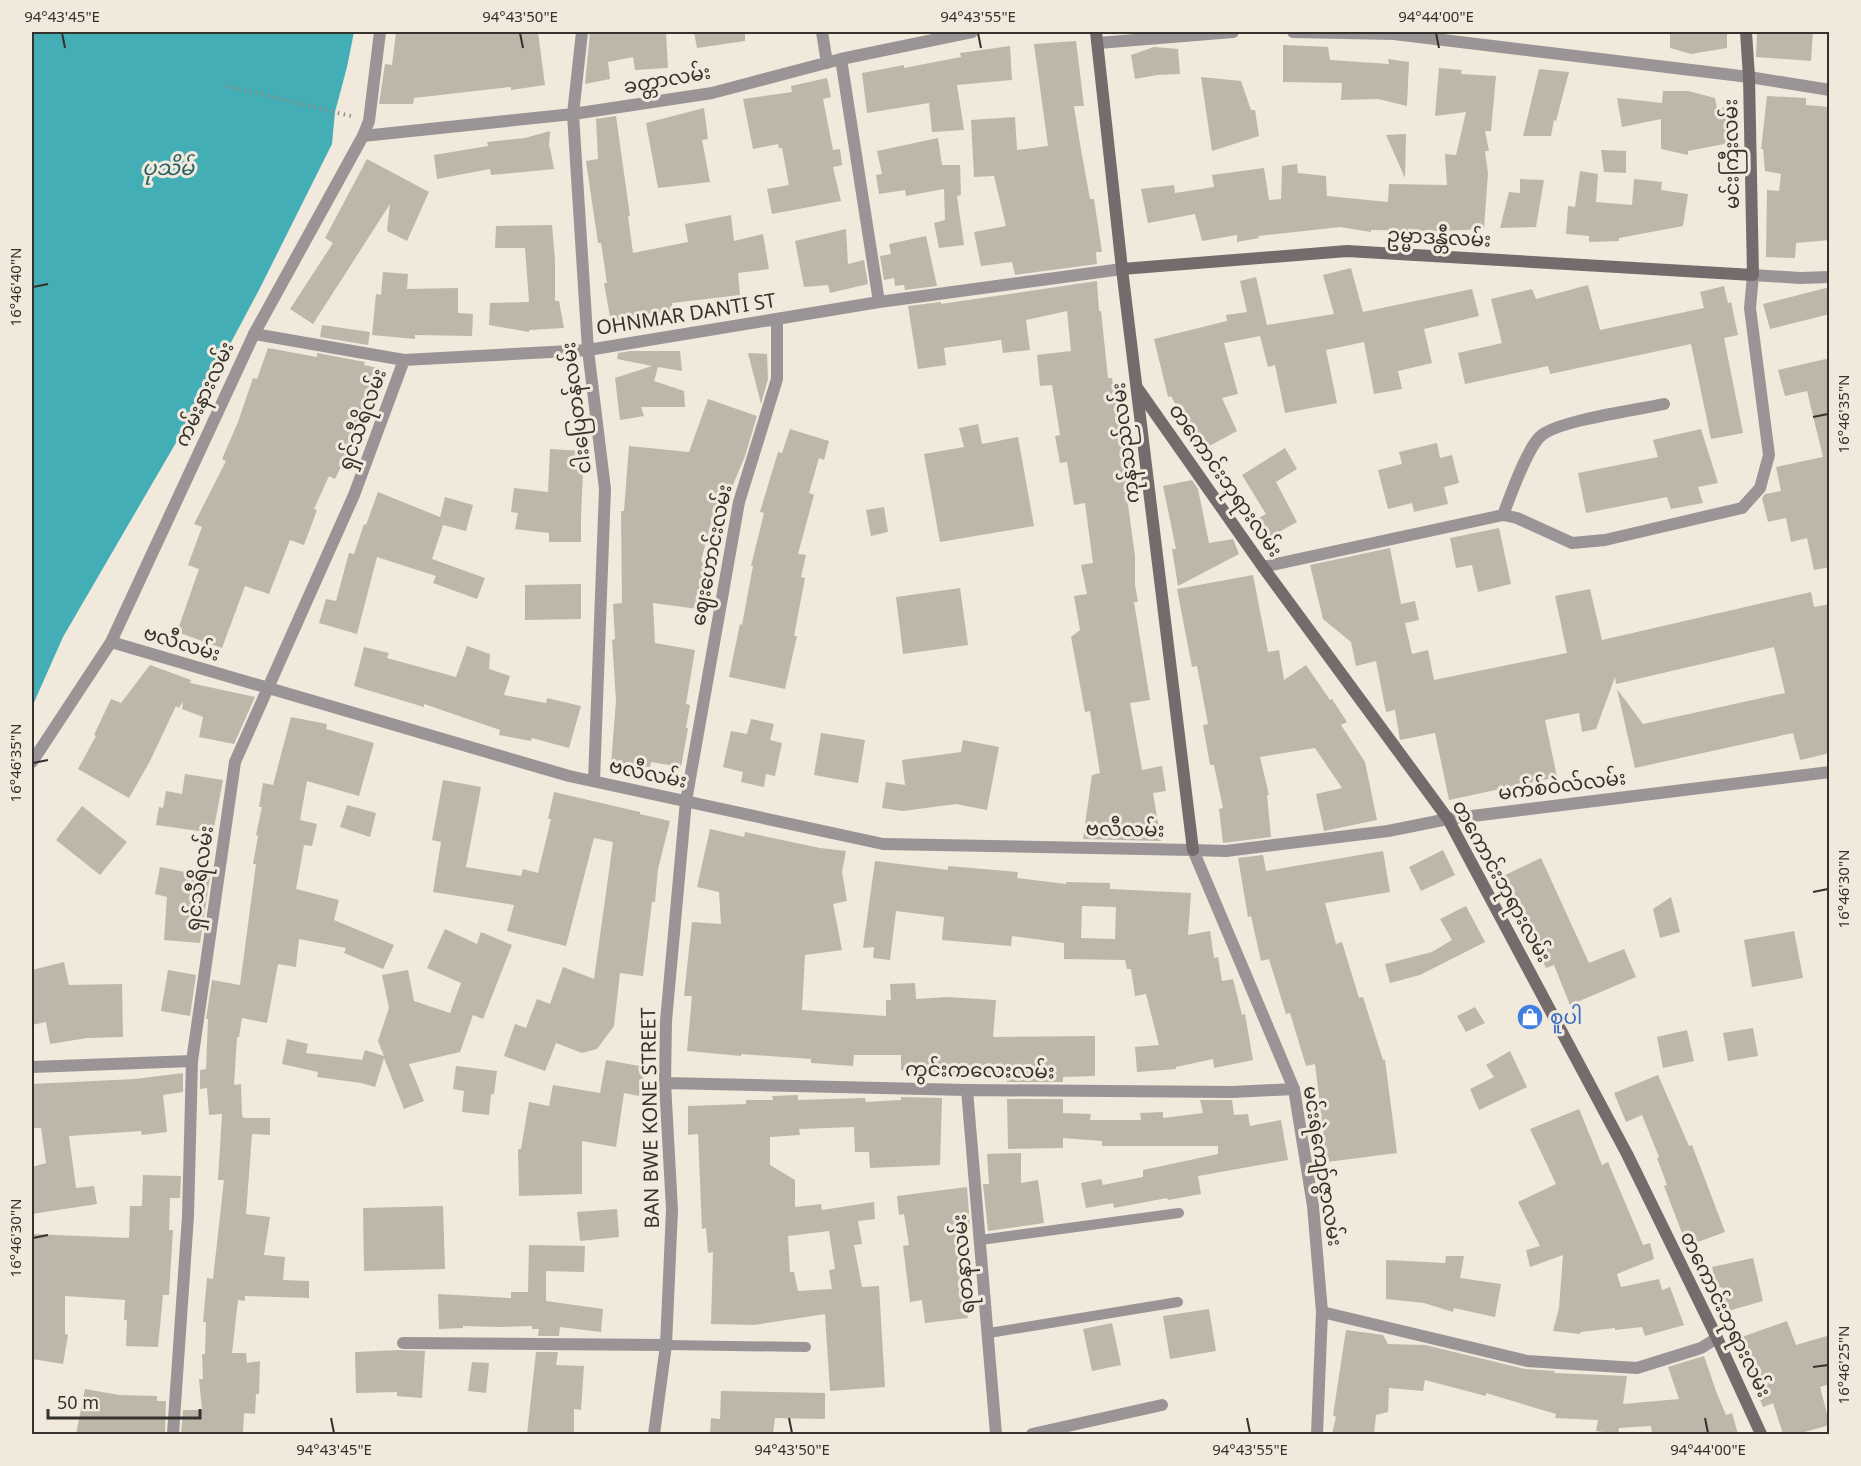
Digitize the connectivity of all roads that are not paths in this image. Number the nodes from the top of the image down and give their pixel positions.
1 (380, 32) edge
2 (582, 32) edge
3 (822, 32) edge
4 (972, 32) edge
5 (1233, 32) edge
6 (1293, 32) edge
7 (1746, 32) edge
8 (1097, 37) edge
9 (841, 59) junction
10 (826, 63) junction
11 (1749, 77) junction
12 (1830, 90) edge
13 (573, 114) junction
14 (363, 136) junction
15 (1122, 269) junction
16 (1753, 275) junction
17 (1830, 277) edge
18 (879, 302) junction
19 (777, 319) junction
20 (254, 333) junction
21 (588, 350) junction
22 (404, 360) junction
23 (1138, 389) junction
24 (1664, 405) dead end
25 (1503, 515) junction
26 (1263, 567) junction
27 (111, 642) junction
28 (269, 689) junction
29 (32, 762) edge
30 (1830, 772) edge
31 (594, 781) junction
32 (686, 801) junction
33 (1448, 819) junction
34 (1193, 850) junction
35 (192, 1061) junction
36 (32, 1067) edge
37 (665, 1083) junction
38 (1294, 1089) junction
39 (967, 1090) junction
40 (1179, 1213) dead end
41 (980, 1239) junction
42 (1178, 1302) dead end
43 (1322, 1312) junction
44 (988, 1333) junction
45 (1717, 1338) junction
46 (403, 1343) dead end
47 (666, 1345) junction
48 (806, 1347) dead end
49 (1162, 1405) dead end
50 (172, 1434) edge
51 (654, 1434) edge
52 (996, 1434) edge
53 (1032, 1434) edge
54 (1317, 1434) edge
55 (1761, 1434) edge

1 - 14 street, ကမ်းနားလမ်း
2 - 13 street, ငါးပြေတန်လမ်း
3 - 10 street
4 - 9 street, ခတ္တာလမ်း
5 - 8 street
6 - 11 street
7 - 11 main road, မင်းကြီးလမ်း
8 - 15 main road, ကုန်သည်လမ်း
9 - 10 street, ခတ္တာလမ်း
9 - 18 street
10 - 13 street, ခတ္တာလမ်း
11 - 12 street
11 - 16 main road, မင်းကြီးလမ်း
13 - 14 street, ခတ္တာလမ်း
13 - 21 street, ငါးပြေတန်လမ်း
14 - 20 street, ကမ်းနားလမ်း
15 - 16 main road, ဥမ္မာဒန္တီလမ်း
15 - 18 street, OHNMAR DANTI ST
15 - 23 main road, ကုန်သည်လမ်း
16 - 17 street
16 - 25 street
18 - 19 street, OHNMAR DANTI ST
19 - 21 street, OHNMAR DANTI ST
19 - 32 street, ဈေးဟောင်းလမ်း
20 - 22 street, OHNMAR DANTI ST
20 - 27 street, ကမ်းနားလမ်း
21 - 22 street, OHNMAR DANTI ST
21 - 31 street, ငါးပြေတန်လမ်း
22 - 28 street, ရှင်သီရိလမ်း
23 - 26 main road, တကောင်းဘုရားလမ်း
23 - 34 main road, ကုန်သည်လမ်း
24 - 25 street
25 - 26 street
26 - 33 main road, တကောင်းဘုရားလမ်း
27 - 28 street, ဗလီလမ်း
27 - 29 street, ကမ်းနားလမ်း
28 - 31 street, ဗလီလမ်း
28 - 35 street, ရှင်သီရိလမ်း
30 - 33 street, မက်စ်ဝဲလ်လမ်း
31 - 32 street, ဗလီလမ်း
32 - 34 street, ဗလီလမ်း
32 - 37 street, BAN BWE KONE STREET
33 - 34 street, မက်စ်ဝဲလ်လမ်း
33 - 45 main road, တကောင်းဘုရားလမ်း
34 - 38 street, မင်းရဲကျော်ဇွာလမ်း
35 - 36 street
35 - 50 street, ရှင်သီရိလမ်း
37 - 39 street, ကွင်းကလေးလမ်း
37 - 47 street, BAN BWE KONE STREET
38 - 39 street, ကွင်းကလေးလမ်း
38 - 43 street, မင်းရဲကျော်ဇွာလမ်း
39 - 41 street, ရတနာလမ်း
40 - 41 lane
41 - 44 street, ရတနာလမ်း
42 - 44 lane
43 - 45 street
43 - 54 street, မင်းရဲကျော်ဇွာလမ်း
44 - 52 street, ရတနာလမ်း
45 - 55 main road, တကောင်းဘုရားလမ်း
46 - 47 street
47 - 48 lane
47 - 51 street, BAN BWE KONE STREET
49 - 53 street

